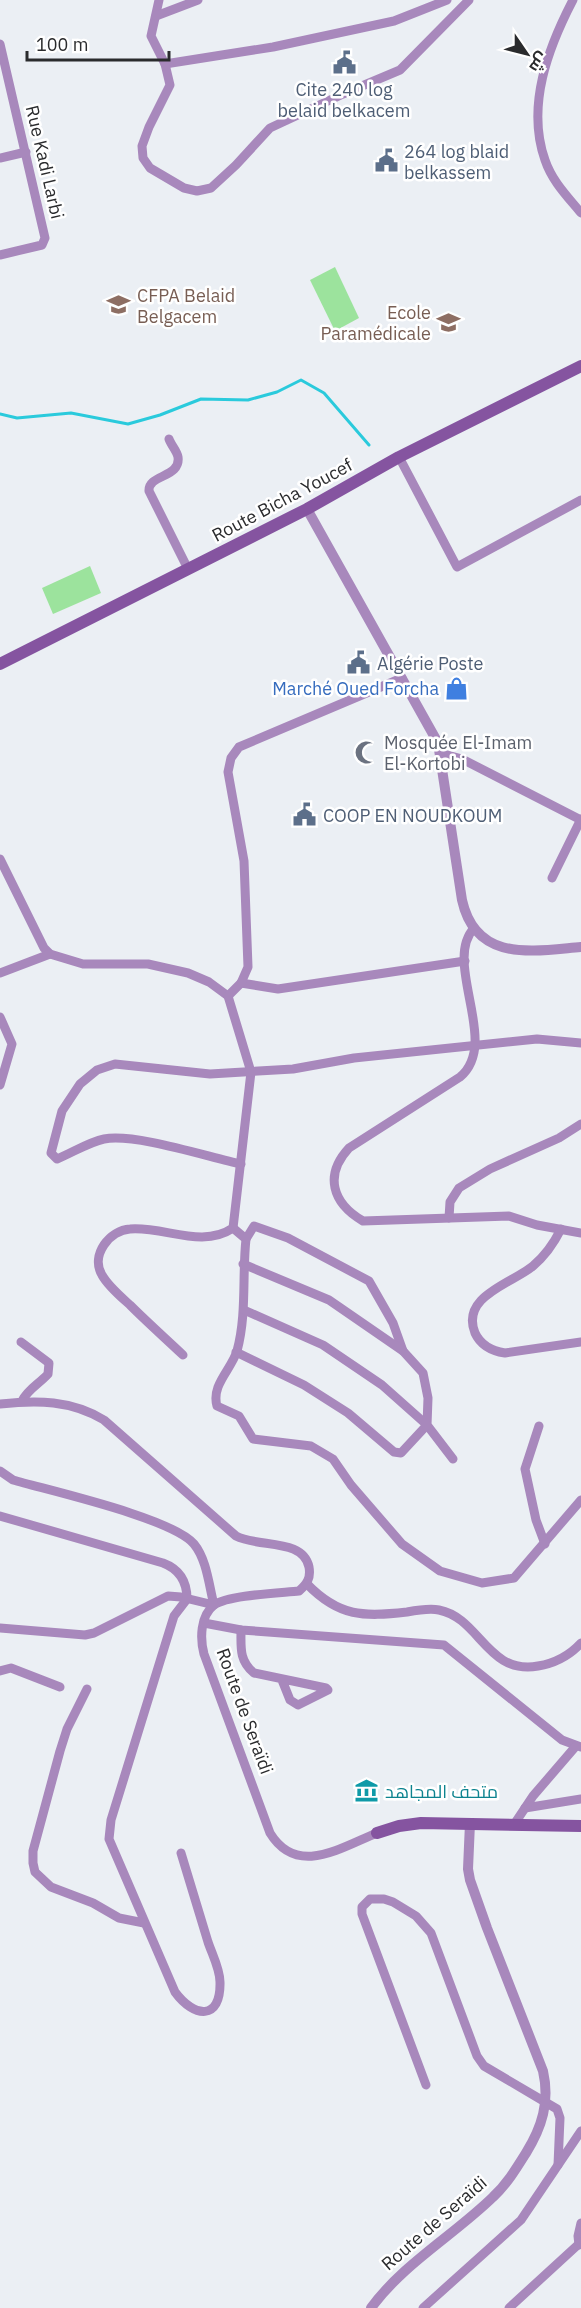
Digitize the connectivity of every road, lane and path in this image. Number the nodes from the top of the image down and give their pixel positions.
1 (198, 0) edge
2 (447, 0) edge
3 (469, 0) edge
4 (573, 0) edge
5 (157, 6) edge
6 (0, 44) edge
7 (1, 56) edge
8 (165, 64) junction
9 (26, 152) junction
10 (0, 158) edge
11 (581, 213) edge
12 (0, 255) edge
13 (581, 366) edge
14 (169, 440) dead end
15 (399, 457) junction
16 (581, 500) edge
17 (307, 509) junction
18 (188, 569) junction
19 (0, 664) edge
20 (402, 678) junction
21 (440, 753) junction
22 (581, 820) edge
23 (0, 860) edge
24 (552, 878) dead end
25 (474, 928) junction
26 (581, 947) edge
27 (50, 954) junction
28 (465, 961) junction
29 (0, 974) edge
30 (241, 982) junction
31 (228, 996) junction
32 (0, 1017) edge
33 (581, 1043) edge
34 (476, 1044) junction
35 (251, 1072) junction
36 (0, 1085) edge
37 (581, 1124) edge
38 (241, 1164) junction
39 (449, 1218) junction
40 (233, 1228) junction
41 (561, 1229) junction
42 (581, 1233) edge
43 (246, 1239) junction
44 (243, 1264) junction
45 (244, 1310) junction
46 (21, 1342) dead end
47 (581, 1342) edge
48 (403, 1351) junction
49 (236, 1352) junction
50 (183, 1355) dead end
51 (22, 1401) junction
52 (0, 1404) edge
53 (427, 1425) junction
54 (539, 1426) dead end
55 (453, 1459) dead end
56 (0, 1471) edge
57 (581, 1500) edge
58 (0, 1516) edge
59 (545, 1544) junction
60 (307, 1584) junction
61 (187, 1599) junction
62 (214, 1605) junction
63 (204, 1623) junction
64 (0, 1628) edge
65 (241, 1630) junction
66 (581, 1643) edge
67 (0, 1671) edge
68 (282, 1680) dead end
69 (60, 1687) dead end
70 (87, 1689) dead end
71 (578, 1747) edge
72 (581, 1798) edge
73 (525, 1808) junction
74 (514, 1823) junction
75 (467, 1826) junction
76 (581, 1827) edge
77 (376, 1833) joint
78 (181, 1853) dead end
79 (144, 1923) junction
80 (426, 2085) dead end
81 (546, 2102) junction
82 (581, 2131) edge
83 (558, 2165) junction
84 (581, 2223) edge
85 (580, 2244) edge
86 (371, 2308) edge
87 (424, 2308) edge
88 (509, 2308) edge

1 - 5 street
2 - 8 street
3 - 8 street
4 - 11 street
5 - 8 street
6 - 7 street, Rue Kadi Larbi
7 - 9 street, Rue Kadi Larbi
9 - 10 street
9 - 12 street, Rue Kadi Larbi
13 - 15 main road, Route Bicha Youcef
14 - 18 street
15 - 16 street
15 - 17 main road, Route Bicha Youcef
17 - 18 main road, Route Bicha Youcef
17 - 20 street
18 - 19 main road, Route Bicha Youcef
20 - 21 street
20 - 30 street
21 - 22 street
21 - 25 street
22 - 24 street
23 - 27 street
25 - 26 street
25 - 28 street
27 - 29 street
27 - 31 street
28 - 30 street
28 - 34 street
30 - 31 street
31 - 35 street
32 - 36 street
33 - 34 street
34 - 35 street
34 - 39 street
35 - 38 street
35 - 38 street
37 - 39 street
38 - 40 street
39 - 41 street
40 - 43 street
40 - 50 street
41 - 42 street
41 - 47 street
43 - 44 street
43 - 48 street
44 - 45 street
44 - 48 street
45 - 49 street
45 - 53 street
46 - 51 street
48 - 53 street
49 - 53 street
49 - 59 street
51 - 52 street
51 - 60 street
53 - 55 street
54 - 59 street
56 - 62 street
57 - 59 street
58 - 61 street
60 - 62 street
60 - 66 street
61 - 62 street
61 - 64 street
61 - 79 street
62 - 63 street, Route de Seraïdi
63 - 65 street
63 - 77 street, Route de Seraïdi
65 - 68 street
65 - 71 street
67 - 69 street
70 - 79 street
71 - 73 street
72 - 73 street
73 - 74 street
74 - 75 main road, Route de Seraïdi
74 - 76 main road, Route de Seraïdi
75 - 76 main road, Route de Seraïdi
75 - 77 main road, Route de Seraïdi
75 - 81 street, Route de Seraïdi
78 - 79 street
80 - 81 street
81 - 83 street
81 - 86 street, Route de Seraïdi
82 - 83 street
83 - 87 street
84 - 85 street
85 - 88 street

